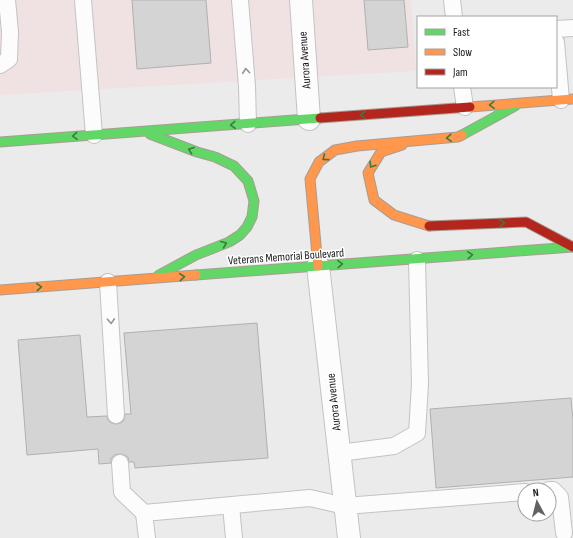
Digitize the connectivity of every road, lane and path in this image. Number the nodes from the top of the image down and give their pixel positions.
1 (8, 0) edge
2 (83, 0) edge
3 (240, 0) edge
4 (301, 0) edge
5 (452, 0) edge
6 (454, 16) edge
7 (573, 28) edge
8 (557, 29) edge
9 (557, 47) edge
10 (0, 65) edge
11 (462, 88) edge
12 (567, 99) edge
13 (521, 103) junction
14 (465, 107) junction
15 (309, 119) junction
16 (248, 124) junction
17 (144, 132) junction
18 (94, 135) junction
19 (416, 140) junction
20 (0, 142) edge
21 (573, 247) edge
22 (417, 260) junction
23 (318, 266) junction
24 (151, 279) junction
25 (108, 282) junction
26 (0, 290) edge
27 (116, 415) dead end
28 (339, 453) junction
29 (120, 463) dead end
30 (517, 493) edge
31 (557, 494) edge
32 (230, 506) junction
33 (345, 506) junction
34 (144, 514) junction
35 (564, 533) dead end
36 (147, 538) edge
37 (234, 538) edge
38 (349, 538) edge

1 - 10 lane
2 - 18 lane
16 -> 3 lane
4 - 15 street, Aurora Avenue
5 - 6 lane
7 - 8 lane
9 - 12 lane
11 - 14 lane
12 - 13 main road
13 -> 14 main road
13 -> 19 main road
14 -> 15 main road
15 - 16 main road
16 -> 17 main road
17 - 18 main road
24 -> 17 main road
18 -> 20 main road
19 -> 21 main road
19 -> 23 main road
22 -> 21 main road, Veterans Memorial Boulevard
23 -> 22 main road, Veterans Memorial Boulevard
22 - 28 lane
24 -> 23 main road, Veterans Memorial Boulevard
23 - 28 street, Aurora Avenue
24 - 25 main road, Veterans Memorial Boulevard
26 -> 25 main road, Veterans Memorial Boulevard
25 -> 27 lane
28 - 33 street, Aurora Avenue
29 - 34 lane
30 - 33 lane
31 - 35 lane
32 - 33 lane
32 - 34 lane
32 - 37 lane
33 - 38 street, Aurora Avenue
34 - 36 lane

